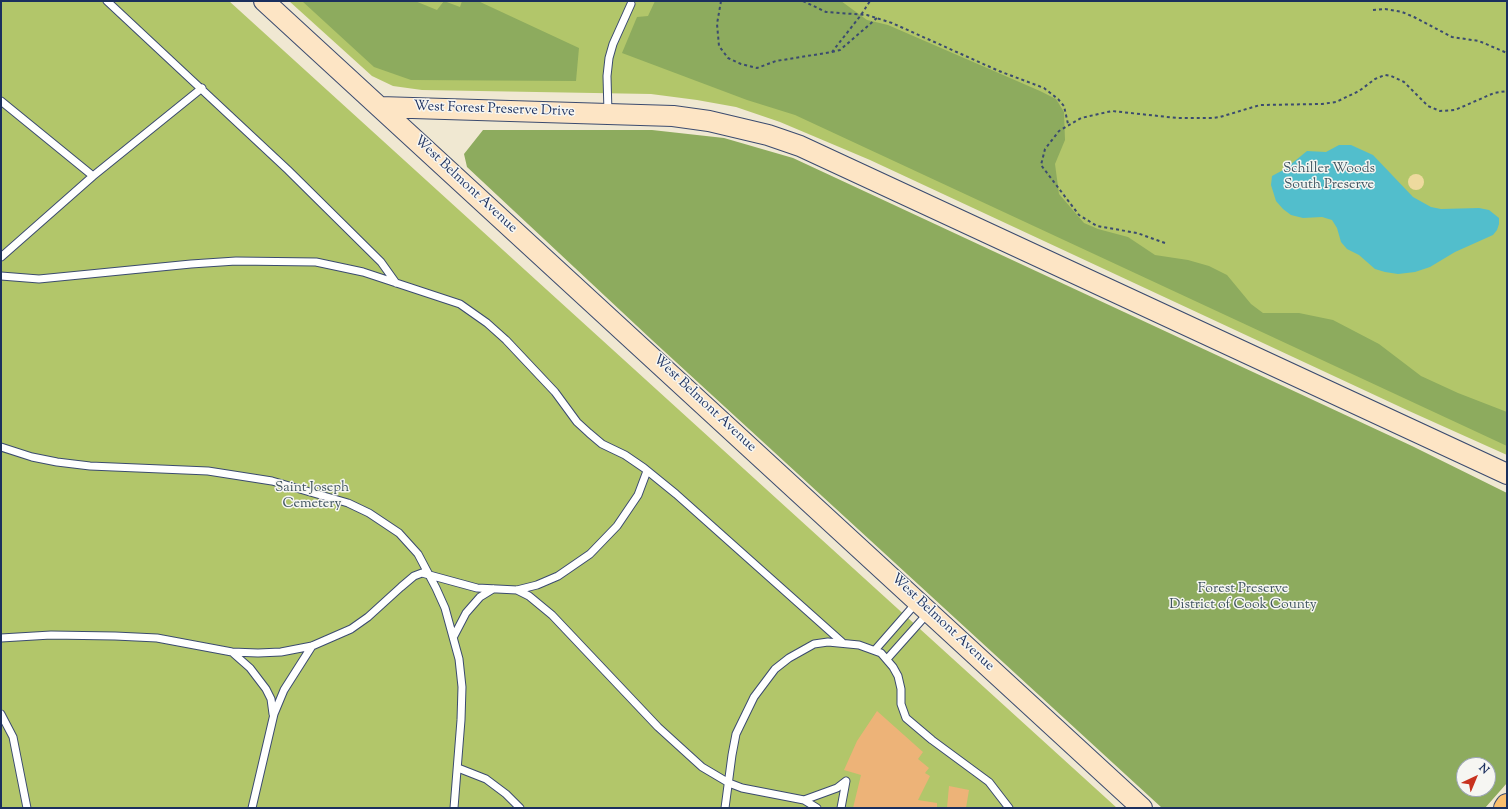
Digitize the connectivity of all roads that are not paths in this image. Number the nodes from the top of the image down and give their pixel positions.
1 (107, 1) edge
2 (264, 1) edge
3 (631, 4) dead end
4 (202, 88) junction
5 (1, 101) edge
6 (380, 107) junction
7 (608, 113) junction
8 (93, 176) junction
9 (1, 257) edge
10 (1, 276) edge
11 (396, 283) junction
12 (1, 447) edge
13 (647, 471) junction
14 (1507, 474) edge
15 (428, 574) junction
16 (493, 589) junction
17 (517, 590) junction
18 (924, 606) junction
19 (454, 636) junction
20 (1, 638) edge
21 (842, 642) junction
22 (312, 646) junction
23 (875, 650) junction
24 (232, 652) junction
25 (888, 659) junction
26 (1, 714) edge
27 (274, 714) junction
28 (458, 768) junction
29 (729, 783) junction
30 (513, 800) junction
31 (804, 800) junction
32 (1507, 805) edge
33 (27, 808) edge
34 (252, 808) edge
35 (454, 808) edge
36 (512, 808) edge
37 (520, 808) edge
38 (726, 808) edge
39 (817, 808) edge
40 (841, 808) edge
41 (1009, 808) edge
42 (1142, 808) edge
43 (1504, 808) edge

1 - 4 lane
2 - 6 main road, West Belmont Avenue
3 - 7 lane
4 - 8 lane
4 - 11 lane
5 - 8 lane
6 - 7 main road, West Forest Preserve Drive
6 - 18 main road, West Belmont Avenue
7 - 14 main road, West Forest Preserve Drive
8 - 9 lane
10 - 11 lane
11 - 13 lane
12 - 15 lane
13 - 17 lane
13 - 21 lane
15 - 16 lane
15 - 19 lane
15 - 22 lane
16 - 17 lane
16 - 19 lane
17 - 29 lane
18 - 23 lane
18 - 25 lane
18 - 42 main road, West Belmont Avenue
19 - 28 lane
20 - 24 lane
21 - 23 lane
21 - 29 lane
22 - 24 lane
22 - 27 lane
23 - 25 lane
24 - 27 lane
25 - 41 lane
26 - 33 lane
27 - 34 lane
28 - 30 lane
28 - 35 lane
29 - 31 lane
29 - 38 lane
30 - 36 lane
30 - 37 lane
31 - 39 lane
31 - 40 lane
32 - 43 main road

